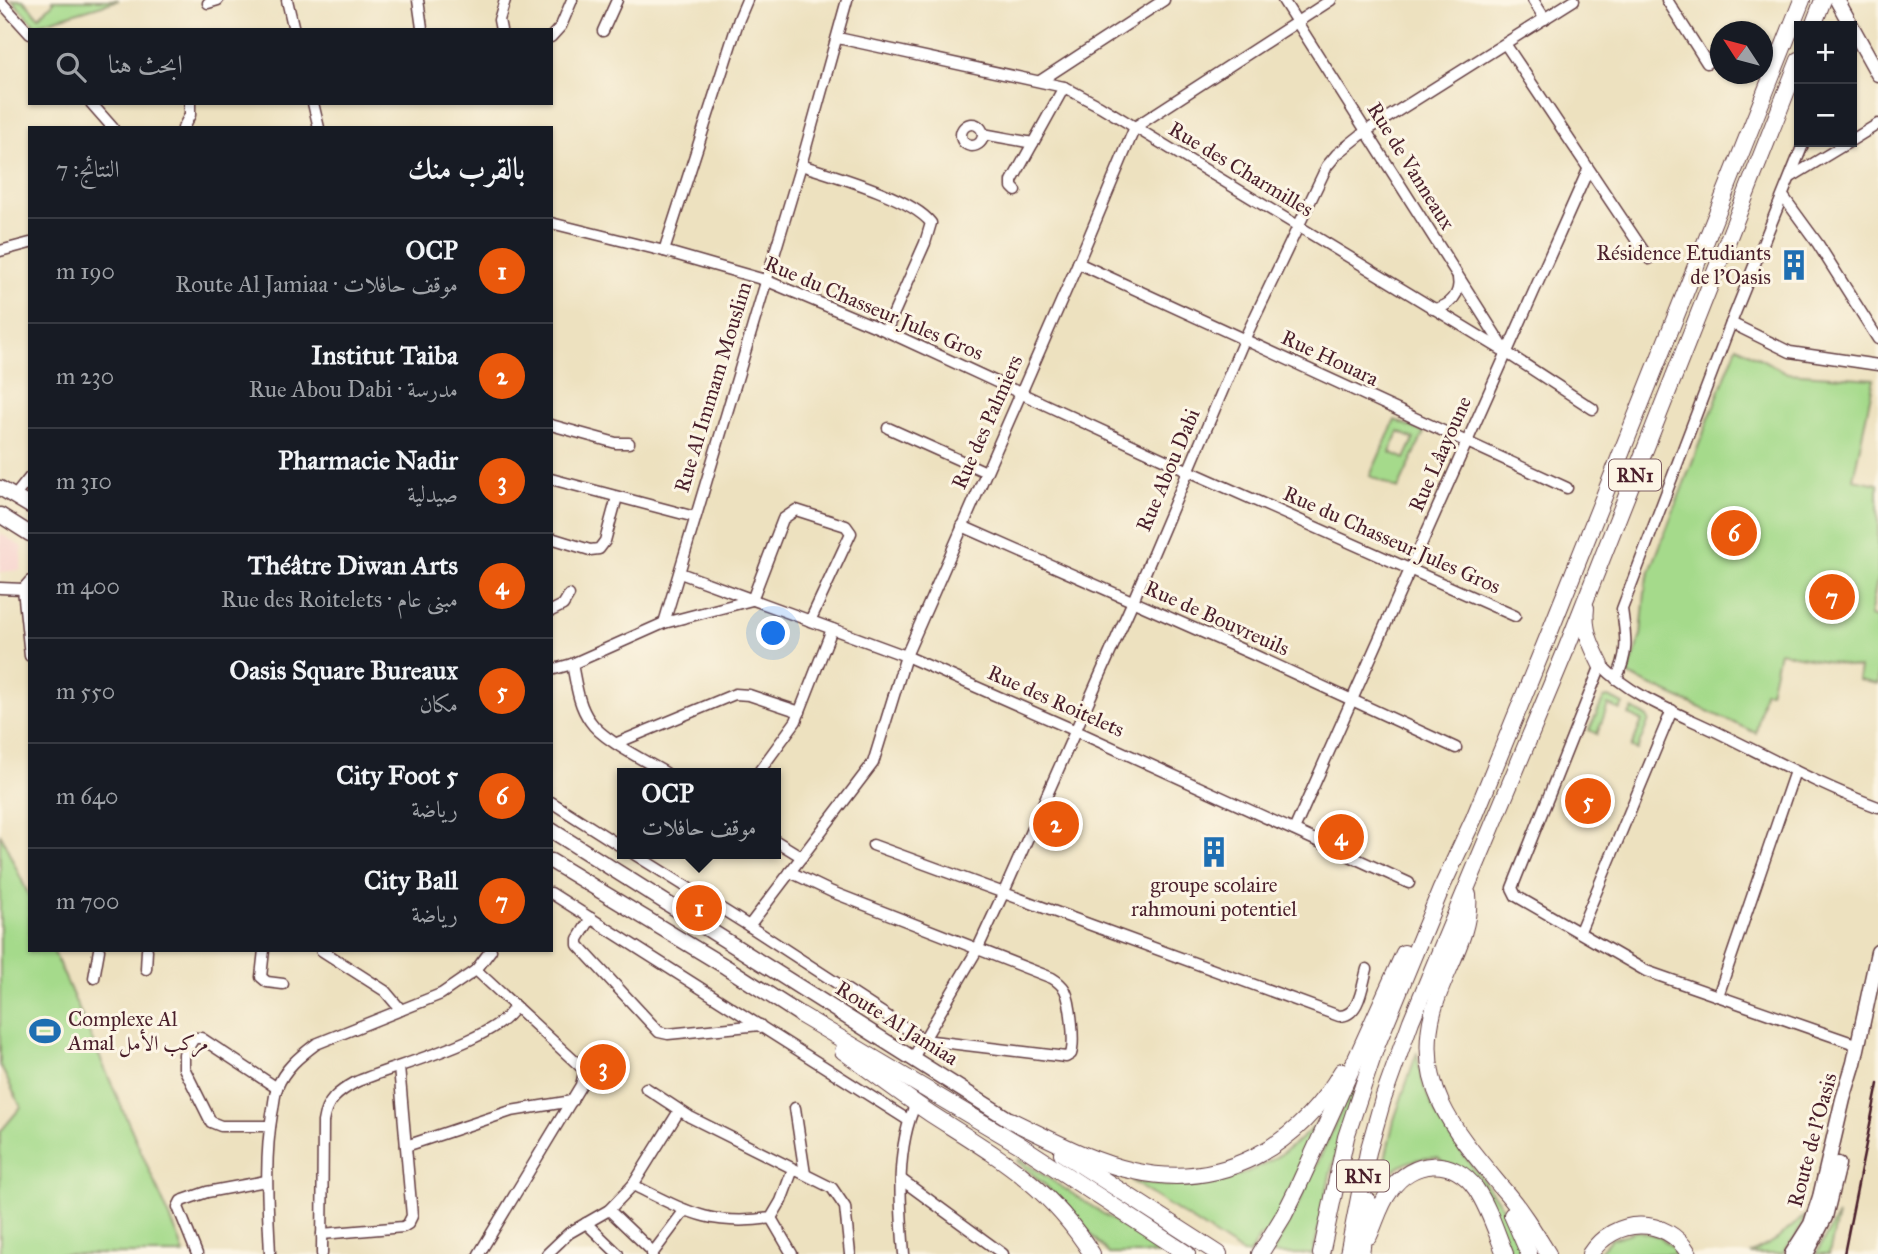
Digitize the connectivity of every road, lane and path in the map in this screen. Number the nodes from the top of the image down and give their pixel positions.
1 (287, 0) edge
2 (418, 0) edge
3 (505, 0) edge
4 (572, 0) edge
5 (617, 0) edge
6 (747, 0) edge
7 (847, 0) edge
8 (1164, 0) edge
9 (1283, 0) edge
10 (1331, 0) edge
11 (1533, 0) edge
12 (1574, 0) edge
13 (1667, 0) edge
14 (1802, 0) edge
15 (1823, 0) edge
16 (1838, 0) edge
17 (0, 1) edge
18 (1545, 19) junction
19 (1296, 21) junction
20 (1815, 21) edge
21 (1848, 21) edge
22 (294, 28) edge
23 (422, 28) edge
24 (501, 28) edge
25 (603, 31) dead end
26 (28, 32) edge
27 (553, 35) edge
28 (838, 38) junction
29 (1857, 38) edge
30 (1506, 45) junction
31 (1707, 63) dead end
32 (1794, 73) edge
33 (1878, 74) edge
34 (1040, 81) junction
35 (1064, 87) junction
36 (93, 105) edge
37 (190, 105) edge
38 (313, 105) edge
39 (1878, 124) edge
40 (111, 126) edge
41 (184, 126) edge
42 (319, 126) edge
43 (1135, 127) junction
44 (1366, 131) junction
45 (983, 134) dead end
46 (1857, 137) edge
47 (1033, 143) junction
48 (1802, 147) edge
49 (1840, 147) edge
50 (801, 165) junction
51 (1588, 170) junction
52 (1791, 177) junction
53 (1017, 191) dead end
54 (1783, 196) junction
55 (553, 223) edge
56 (1298, 226) junction
57 (28, 244) edge
58 (0, 251) edge
59 (664, 251) junction
60 (1649, 260) dead end
61 (1078, 262) junction
62 (1457, 275) junction
63 (765, 280) junction
64 (1433, 309) junction
65 (1731, 323) junction
66 (886, 331) junction
67 (1878, 339) edge
68 (1244, 340) junction
69 (1507, 353) junction
70 (1878, 365) edge
71 (1020, 392) junction
72 (1593, 409) dead end
73 (553, 426) edge
74 (888, 428) dead end
75 (1466, 442) junction
76 (629, 443) dead end
77 (1189, 471) junction
78 (986, 472) junction
79 (28, 480) edge
80 (553, 480) edge
81 (0, 488) edge
82 (1567, 488) dead end
83 (14, 497) junction
84 (617, 497) junction
85 (28, 505) edge
86 (0, 515) edge
87 (695, 517) junction
88 (962, 526) junction
89 (28, 533) edge
90 (553, 539) edge
91 (1409, 570) junction
92 (680, 573) junction
93 (26, 585) edge
94 (0, 588) edge
95 (569, 595) dead end
96 (1587, 596) junction
97 (751, 600) junction
98 (1133, 601) junction
99 (553, 610) edge
100 (1516, 617) dead end
101 (28, 620) edge
102 (810, 621) junction
103 (664, 623) junction
104 (832, 629) junction
105 (1547, 639) junction
106 (1565, 652) junction
107 (906, 656) junction
108 (572, 664) junction
109 (1601, 665) junction
110 (553, 669) edge
111 (1616, 679) junction
112 (1351, 700) junction
113 (1672, 710) junction
114 (800, 712) junction
115 (1074, 730) junction
116 (617, 743) junction
117 (1455, 748) dead end
118 (658, 768) edge
119 (762, 768) edge
120 (1795, 771) junction
121 (553, 803) edge
122 (1878, 807) edge
123 (1293, 830) junction
124 (553, 831) edge
125 (617, 844) edge
126 (781, 844) edge
127 (873, 845) dead end
128 (802, 858) junction
129 (642, 859) edge
130 (553, 862) edge
131 (790, 872) junction
132 (1409, 883) dead end
133 (1466, 889) junction
134 (553, 894) edge
135 (1003, 894) junction
136 (591, 918) junction
137 (749, 926) junction
138 (1580, 931) junction
139 (977, 950) junction
140 (100, 952) edge
141 (147, 952) edge
142 (264, 952) edge
143 (324, 952) edge
144 (490, 952) edge
145 (1878, 952) edge
146 (146, 969) dead end
147 (1367, 969) dead end
148 (476, 970) junction
149 (94, 978) dead end
150 (283, 984) dead end
151 (1718, 996) junction
152 (515, 1006) junction
153 (401, 1010) junction
154 (801, 1016) junction
155 (760, 1025) junction
156 (1367, 1032) junction
157 (924, 1040) junction
158 (1858, 1045) junction
159 (914, 1058) junction
160 (1854, 1063) junction
161 (399, 1067) junction
162 (277, 1088) junction
163 (646, 1088) dead end
164 (572, 1101) junction
165 (916, 1104) junction
166 (795, 1108) dead end
167 (679, 1111) junction
168 (908, 1120) junction
169 (1010, 1120) junction
170 (270, 1126) junction
171 (407, 1146) junction
172 (1483, 1168) junction
173 (793, 1169) junction
174 (805, 1174) junction
175 (902, 1180) junction
176 (266, 1181) junction
177 (633, 1185) junction
178 (609, 1210) junction
179 (685, 1210) junction
180 (771, 1218) junction
181 (586, 1223) junction
182 (322, 1234) junction
183 (1089, 1248) edge
184 (653, 1253) edge
185 (197, 1254) edge
186 (270, 1254) edge
187 (322, 1254) edge
188 (479, 1254) edge
189 (547, 1254) edge
190 (618, 1254) edge
191 (793, 1254) edge
192 (850, 1254) edge
193 (904, 1254) edge
194 (1003, 1254) edge
195 (1100, 1254) edge
196 (1187, 1254) edge
197 (1219, 1254) edge
198 (1260, 1254) edge
199 (1321, 1254) edge
200 (1348, 1254) edge
201 (1361, 1254) edge
202 (1505, 1254) edge
203 (1529, 1254) edge
204 (1548, 1254) edge
205 (1590, 1254) edge
206 (1689, 1254) edge
207 (1792, 1254) edge
208 (1805, 1254) edge

1 - 22 street
2 - 23 street
3 - 24 street
4 - 27 street
5 - 25 street
6 - 59 street
7 - 28 street, Rue Al Immam Mouslim
8 - 34 street
9 - 19 street, Rue de Vanneaux
10 - 19 street
11 - 18 street
12 - 18 street, Rue Abou Dabi
13 - 31 street
14 - 105 highway, RN1
15 - 20 highway
16 - 21 main road
17 - 26 street
18 - 30 street, Rue Abou Dabi
19 - 43 street
19 - 44 street, Rue de Vanneaux
28 - 34 street, Rue des Charmilles
28 - 50 street, Rue Al Immam Mouslim
29 - 33 main road
30 - 44 street, Rue Abou Dabi
30 - 51 street
32 - 96 highway, RN1
34 - 35 street, Rue des Charmilles
35 - 43 street, Rue des Charmilles
35 - 47 street
36 - 40 street
37 - 41 street
38 - 42 street
39 - 46 street
43 - 56 street, Rue des Charmilles
43 - 61 street, Rue des Palmiers
44 - 56 street, Rue Abou Dabi
44 - 62 street, Rue de Vanneaux
45 - 47 street
47 - 53 street
48 - 52 street
49 - 52 street
50 - 63 street, Rue Al Immam Mouslim
50 - 66 street
51 - 60 street
51 - 69 street, Rue Lâayoune
52 - 54 street
54 - 65 street
54 - 67 street
55 - 59 street, Rue du Chasseur Jules Gros
56 - 64 street, Rue des Charmilles
56 - 68 street, Rue Abou Dabi
57 - 58 street
59 - 63 street, Rue du Chasseur Jules Gros
61 - 68 street, Rue Houara
61 - 71 street, Rue des Palmiers
62 - 64 street
62 - 69 street, Rue de Vanneaux
63 - 66 street, Rue du Chasseur Jules Gros
63 - 87 street, Rue Al Immam Mouslim
64 - 69 street, Rue des Charmilles
65 - 70 street
65 - 111 street
66 - 71 street, Rue du Chasseur Jules Gros
68 - 75 street, Rue Houara
68 - 77 street, Rue Abou Dabi
69 - 72 street, Rue des Charmilles
69 - 75 street, Rue Lâayoune
71 - 77 street, Rue du Chasseur Jules Gros
71 - 78 street, Rue des Palmiers
73 - 76 street
74 - 78 street
75 - 82 street, Rue Houara
75 - 91 street, Rue Lâayoune
77 - 91 street, Rue du Chasseur Jules Gros
77 - 98 street, Rue Abou Dabi
78 - 88 street, Rue des Palmiers
79 - 83 street
80 - 84 street
81 - 83 main road
83 - 85 main road
84 - 87 street
84 - 90 street
86 - 89 main road
87 - 92 street, Rue Al Immam Mouslim
88 - 98 street, Rue de Bouvreuils
88 - 107 street, Rue des Palmiers
91 - 100 street, Rue du Chasseur Jules Gros
91 - 112 street, Rue Lâayoune
92 - 97 street, Rue des Roitelets
92 - 103 street, Rue Al Immam Mouslim
93 - 94 street
93 - 101 street
95 - 99 street
96 - 106 highway, RN1
96 - 109 highway
97 - 102 street, Rue des Roitelets
97 - 102 street
97 - 103 street
98 - 112 street, Rue de Bouvreuils
98 - 115 street, Rue Abou Dabi
102 - 104 street, Rue des Roitelets
103 - 108 street
104 - 107 street, Rue des Roitelets
104 - 114 street
105 - 156 highway
105 - 199 highway, RN1
106 - 109 highway
106 - 133 highway, RN1
107 - 115 street, Rue des Roitelets
107 - 128 street, Rue des Palmiers
108 - 110 street
108 - 116 street
109 - 111 street
109 - 138 street
111 - 113 street
112 - 117 street, Rue de Bouvreuils
112 - 123 street, Rue Lâayoune
113 - 120 street
113 - 138 street
114 - 116 street
114 - 119 street
115 - 123 street, Rue des Roitelets
115 - 135 street, Rue Abou Dabi
116 - 118 street
120 - 122 street
120 - 151 street
121 - 125 street
123 - 132 street, Rue des Roitelets
124 - 159 main road, Route Al Jamiaa
126 - 128 street
127 - 135 street
128 - 131 street, Rue des Palmiers
129 - 137 street
130 - 154 main road, Route Al Jamiaa
131 - 137 street, Rue des Palmiers
131 - 139 street
133 - 172 highway
133 - 200 highway, RN1
133 - 201 highway
134 - 136 street
135 - 139 street, Rue Abou Dabi
135 - 147 street
136 - 155 street
136 - 155 street
137 - 157 street
138 - 151 street
139 - 157 street, Rue Abou Dabi
139 - 157 street
140 - 149 street
141 - 146 street
142 - 150 street
143 - 153 street
144 - 148 street
145 - 158 main road
148 - 152 street
148 - 153 street
151 - 158 street
152 - 161 street
152 - 164 street
153 - 162 street
154 - 165 highway
154 - 196 highway, Route Al Jamiaa
155 - 168 street
156 - 169 highway
156 - 198 highway
157 - 159 street, Rue Abou Dabi
158 - 160 main road
159 - 169 main road, Route Al Jamiaa
160 - 207 main road, Route de l'Oasis
160 - 208 main road, Route de l'Oasis
161 - 171 street
161 - 182 street
162 - 170 street
162 - 170 street
163 - 167 street
164 - 171 street
164 - 188 street
165 - 168 street
165 - 183 highway
166 - 174 street
167 - 173 street
167 - 177 street
168 - 175 street
169 - 197 highway, Route Al Jamiaa
170 - 176 street
171 - 182 street
172 - 203 highway
172 - 204 highway
173 - 174 street
173 - 180 street
174 - 192 street
175 - 193 street
175 - 194 street
176 - 185 street
176 - 186 street
177 - 178 street
177 - 179 street
178 - 181 street
178 - 184 street
179 - 180 street
179 - 184 street
180 - 191 street
181 - 189 street
181 - 190 street
182 - 187 street
183 - 195 highway
201 - 202 highway
205 - 206 highway

